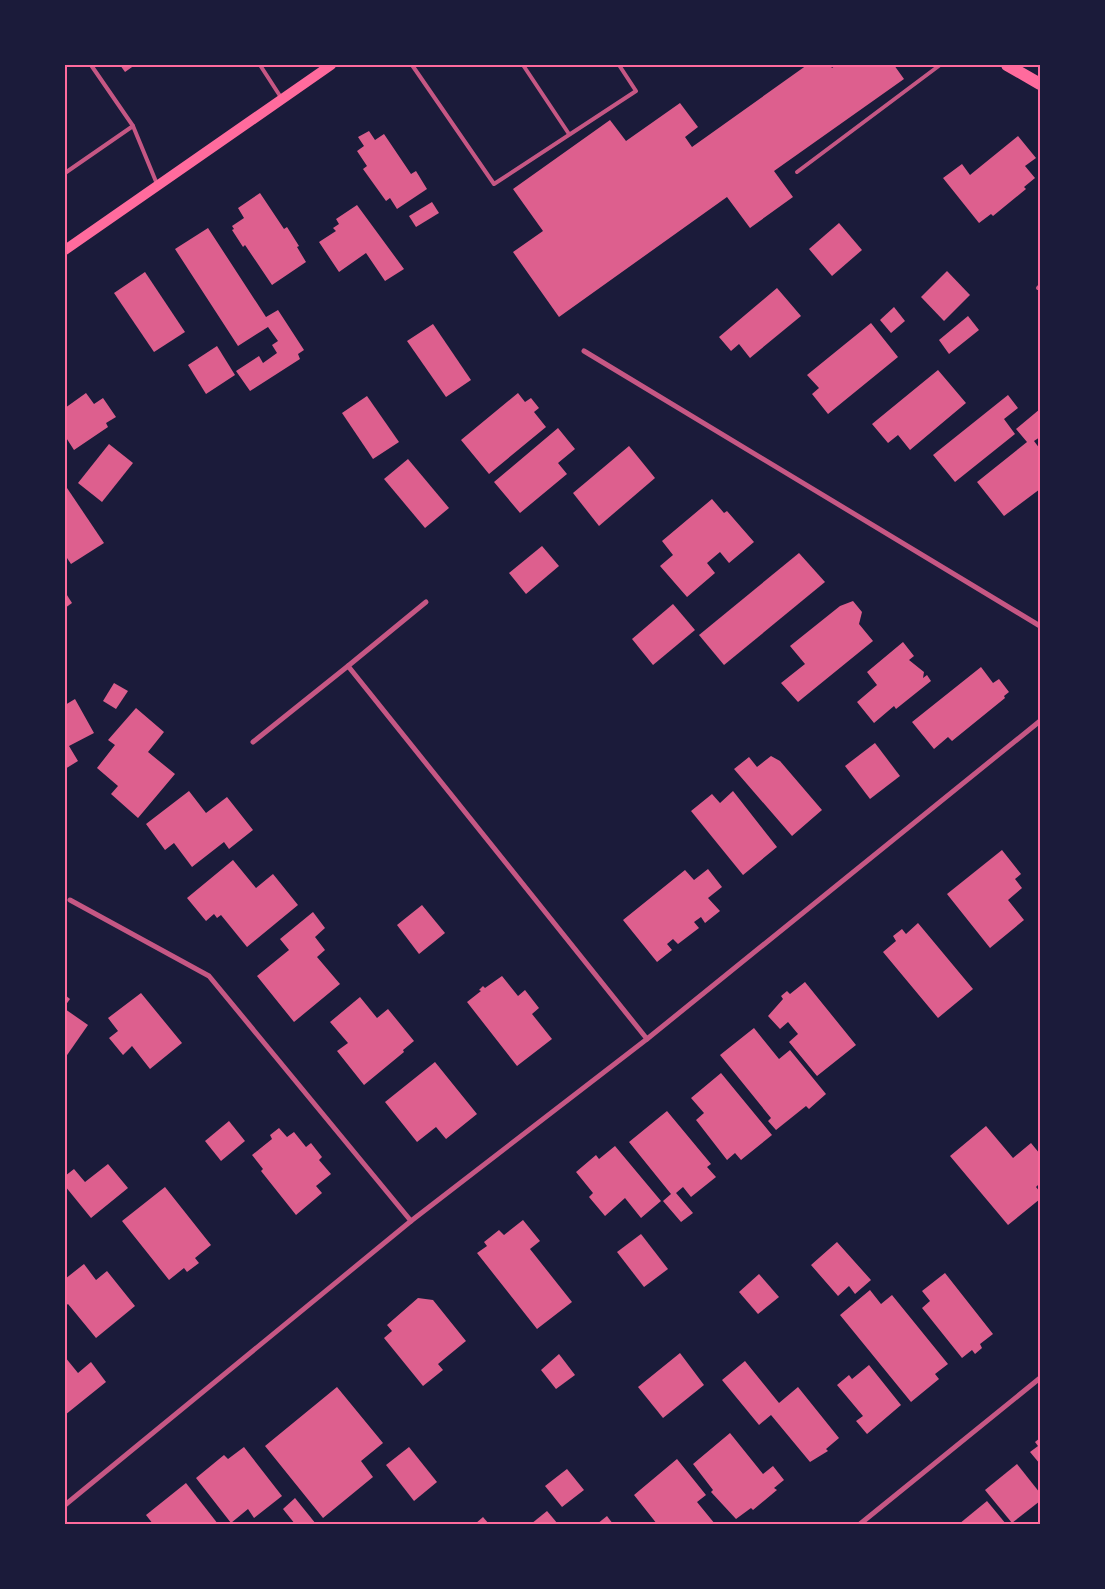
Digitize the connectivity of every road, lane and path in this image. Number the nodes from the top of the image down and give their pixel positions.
1 (91, 65) edge
2 (260, 65) edge
3 (331, 65) edge
4 (412, 65) edge
5 (522, 65) edge
6 (618, 65) edge
7 (940, 65) edge
8 (1007, 65) edge
9 (1040, 84) edge
10 (282, 99) junction
11 (132, 126) junction
12 (569, 134) junction
13 (797, 172) dead end
14 (65, 173) edge
15 (158, 186) junction
16 (65, 250) edge
17 (584, 351) dead end
18 (426, 602) dead end
19 (1040, 626) edge
20 (348, 666) junction
21 (1040, 721) edge
22 (253, 742) dead end
23 (70, 900) dead end
24 (647, 1039) junction
25 (411, 1221) junction
26 (1040, 1378) edge
27 (65, 1505) edge
28 (860, 1524) edge

1 - 11 lane
2 - 10 lane
3 - 10 main road
4 - 12 lane
5 - 12 lane
6 - 12 lane
7 - 13 lane
8 - 9 main road
10 - 15 main road
11 - 14 lane
11 - 15 lane
15 - 16 main road
17 - 19 street
18 - 20 street
20 - 22 street
20 - 24 street
21 - 24 street
23 - 25 street
24 - 25 street
25 - 27 street
26 - 28 street

